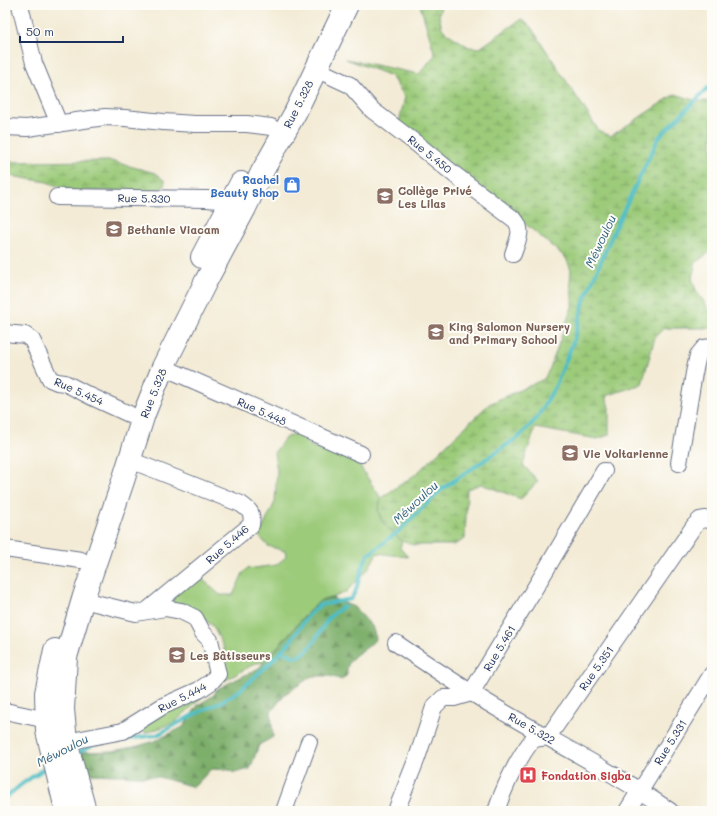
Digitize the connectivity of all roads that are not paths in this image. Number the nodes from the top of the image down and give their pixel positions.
1 (20, 5) edge
2 (332, 5) edge
3 (348, 5) edge
4 (316, 68) junction
5 (59, 124) junction
6 (5, 127) edge
7 (272, 127) junction
8 (57, 197) dead end
9 (231, 202) junction
10 (513, 254) dead end
11 (5, 334) edge
12 (712, 347) edge
13 (163, 367) junction
14 (129, 414) junction
15 (361, 454) dead end
16 (130, 460) junction
17 (679, 463) dead end
18 (604, 471) dead end
19 (706, 520) edge
20 (5, 549) edge
21 (80, 560) junction
22 (83, 600) junction
23 (147, 611) junction
24 (396, 643) dead end
25 (712, 674) edge
26 (471, 693) junction
27 (5, 711) edge
28 (47, 720) junction
29 (548, 737) junction
30 (308, 742) dead end
31 (63, 756) junction
32 (640, 790) junction
33 (68, 811) edge
34 (85, 811) edge
35 (284, 811) edge
36 (396, 811) edge
37 (496, 811) edge
38 (627, 811) edge
39 (670, 811) edge

1 - 5 street
2 - 7 main road, Rue 5.328
3 - 4 main road, Rue 5.328
4 - 10 street, Rue 5.450
4 - 13 main road, Rue 5.328
5 - 6 street
5 - 7 street
7 - 9 main road, Rue 5.328
8 - 9 street, Rue 5.330
9 - 14 main road, Rue 5.328
11 - 14 street, Rue 5.454
12 - 17 street
13 - 15 street, Rue 5.448
13 - 16 main road, Rue 5.328
14 - 21 main road, Rue 5.328
16 - 22 main road, Rue 5.328
16 - 23 street, Rue 5.446
18 - 26 street, Rue 5.461
19 - 29 street, Rue 5.351
20 - 21 street
21 - 28 main road, Rue 5.328
22 - 23 street, Rue 5.444
22 - 31 main road, Rue 5.328
23 - 31 street, Rue 5.444
24 - 26 street, Rue 5.322
25 - 32 street, Rue 5.331
26 - 29 street, Rue 5.322
26 - 36 street
27 - 28 street
28 - 31 main road, Rue 5.328
29 - 32 street, Rue 5.322
29 - 37 street
30 - 35 street
31 - 33 main road, Rue 5.328
31 - 34 main road, Rue 5.328
32 - 38 street, Rue 5.331
32 - 39 street, Rue 5.322

